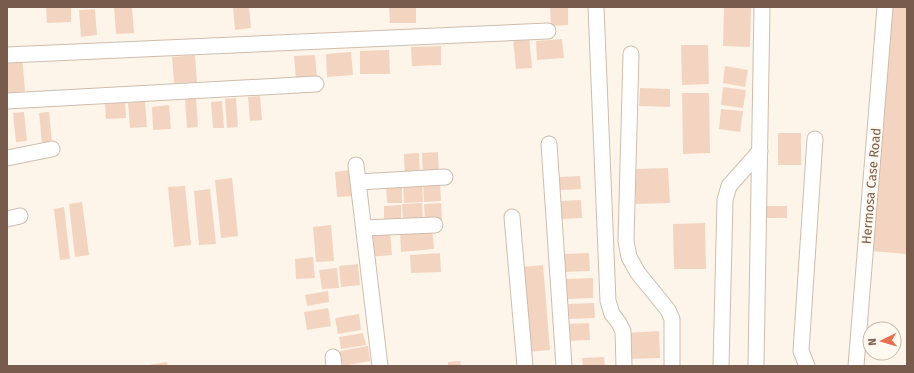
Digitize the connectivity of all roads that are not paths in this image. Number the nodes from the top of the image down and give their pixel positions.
1 (596, 7) edge
2 (762, 7) edge
3 (885, 7) edge
4 (548, 31) dead end
5 (631, 54) dead end
6 (7, 55) edge
7 (316, 84) dead end
8 (7, 101) edge
9 (815, 139) dead end
10 (549, 144) dead end
11 (52, 149) dead end
12 (760, 151) junction
13 (7, 158) edge
14 (356, 165) dead end
15 (445, 177) dead end
16 (358, 182) junction
17 (512, 217) dead end
18 (435, 225) dead end
19 (364, 228) junction
20 (380, 366) edge
21 (525, 366) edge
22 (564, 366) edge
23 (624, 366) edge
24 (672, 366) edge
25 (721, 366) edge
26 (756, 366) edge
27 (808, 366) edge
28 (856, 366) edge

1 - 23 street
2 - 12 street
3 - 28 street, Hermosa Case Road
4 - 6 street
5 - 24 street
7 - 8 street
9 - 27 street
10 - 22 street
11 - 13 street
12 - 25 street
12 - 26 street
14 - 16 street
15 - 16 street
16 - 19 street
17 - 21 street
18 - 19 street
19 - 20 street

